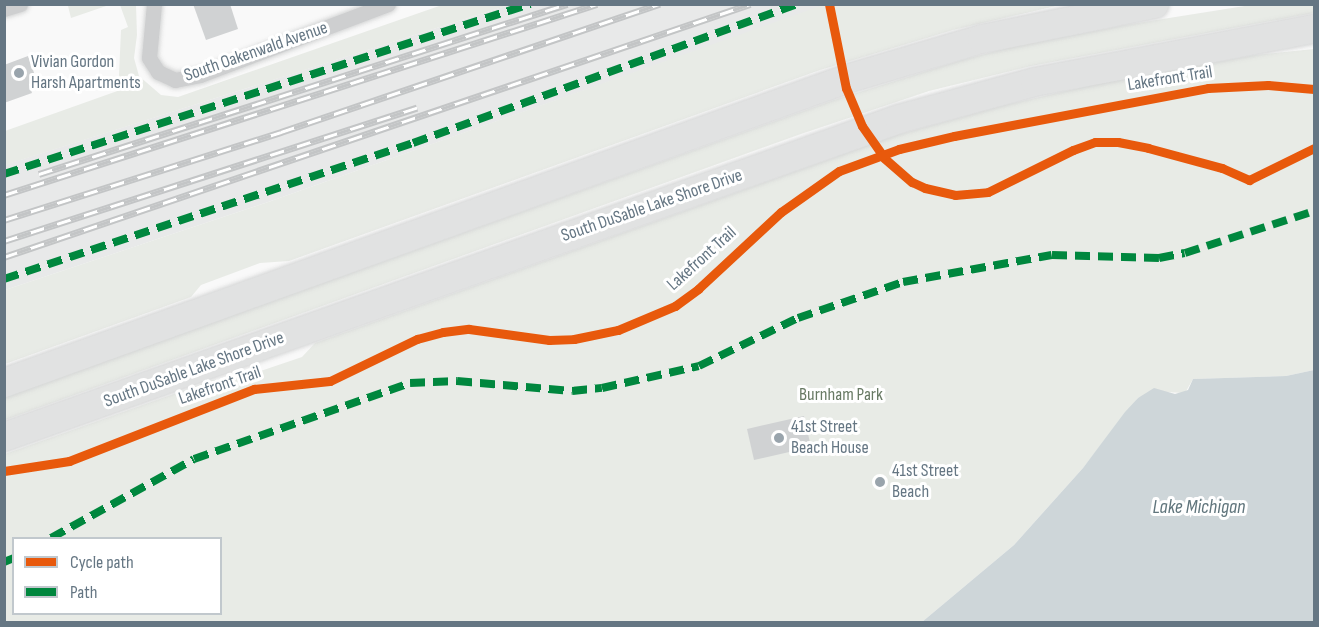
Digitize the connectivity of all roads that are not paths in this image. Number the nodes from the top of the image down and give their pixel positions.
1 (20, 4) edge
2 (154, 4) edge
3 (388, 4) edge
4 (1154, 4) edge
5 (4, 9) edge
6 (1314, 29) edge
7 (4, 383) edge
8 (4, 437) edge

1 - 5 street
2 - 3 street, South Oakenwald Avenue
4 - 7 highway
6 - 8 highway, South DuSable Lake Shore Drive

